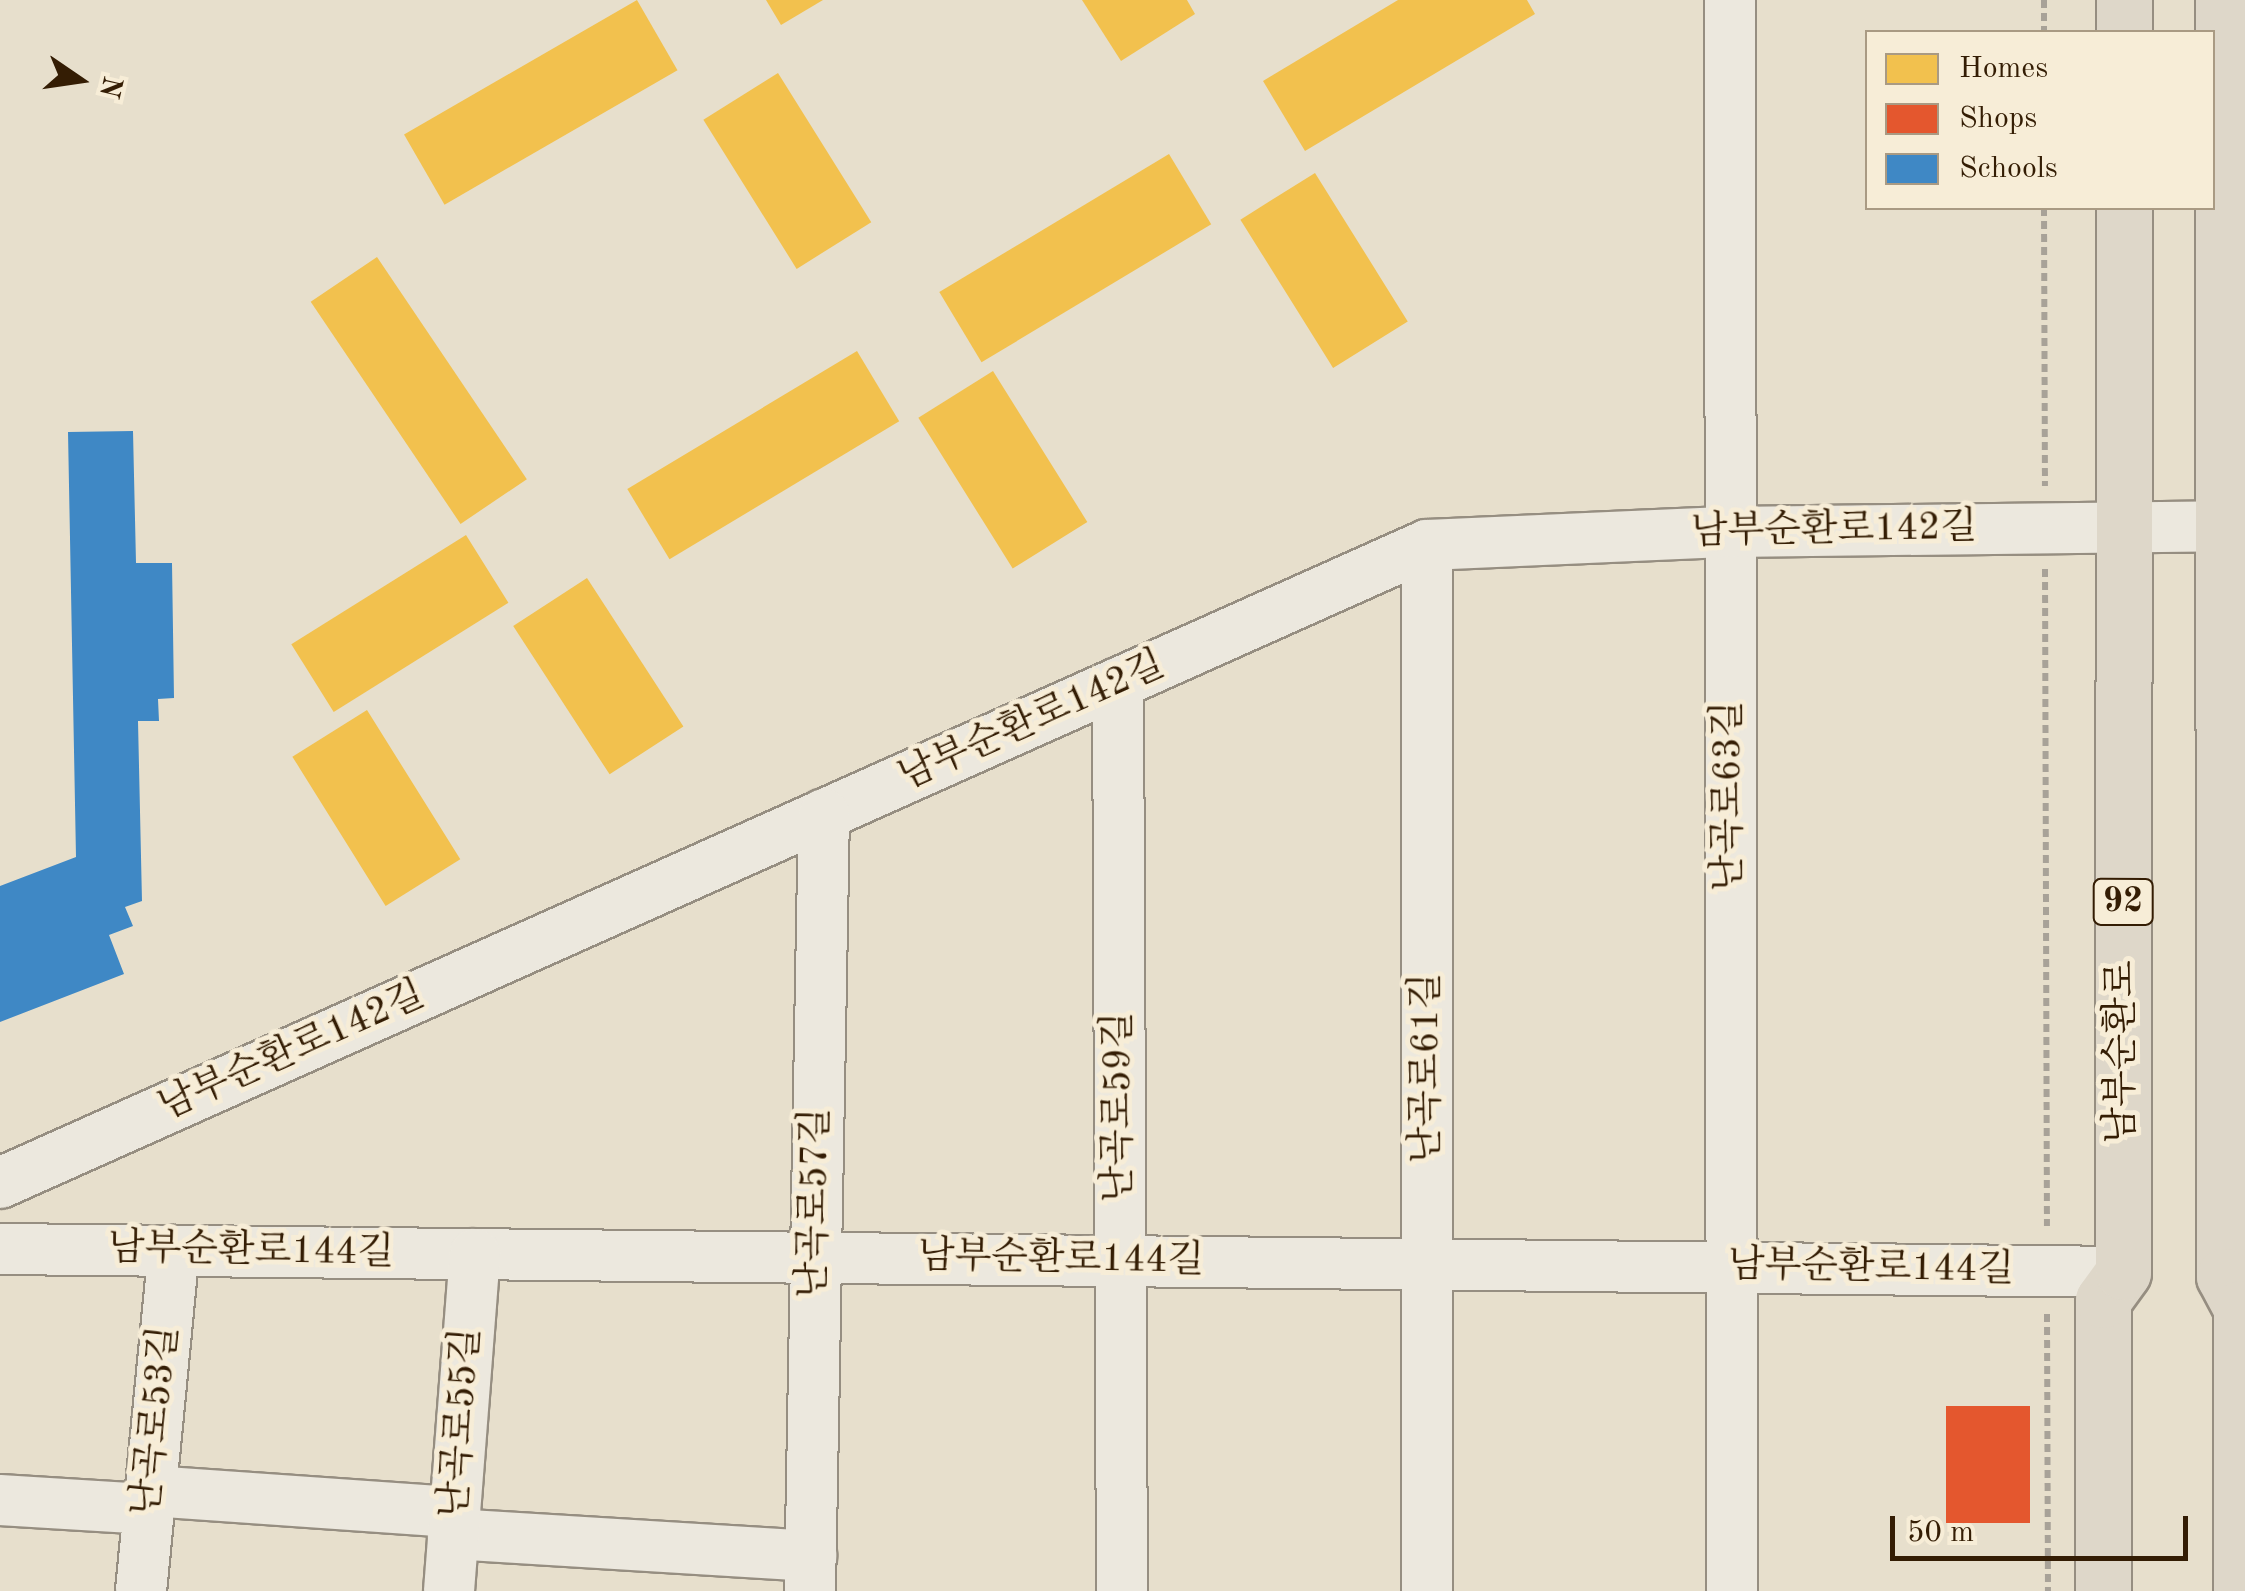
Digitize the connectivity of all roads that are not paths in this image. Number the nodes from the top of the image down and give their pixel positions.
1 (1730, 0) edge
2 (2124, 0) edge
3 (2223, 0) edge
4 (2124, 30) edge
5 (2124, 210) edge
6 (2124, 526) junction
7 (2233, 526) edge
8 (1730, 532) junction
9 (1428, 545) junction
10 (1118, 683) junction
11 (824, 814) junction
12 (0, 1182) edge
13 (0, 1249) edge
14 (174, 1251) junction
15 (475, 1254) junction
16 (815, 1258) junction
17 (1120, 1261) junction
18 (1429, 1264) junction
19 (1731, 1268) junction
20 (2122, 1272) junction
21 (2235, 1276) edge
22 (0, 1500) edge
23 (150, 1500) junction
24 (454, 1523) junction
25 (810, 1574) edge
26 (141, 1591) edge
27 (448, 1591) edge
28 (1122, 1591) edge
29 (1427, 1591) edge
30 (1732, 1591) edge
31 (2103, 1591) edge
32 (2241, 1591) edge

1 - 8 street, 난곡로63길
2 - 4 main road
3 - 7 main road
5 - 6 main road, 남부순환로 / 92
6 - 7 street, 남부순환로142길
6 - 8 street, 남부순환로142길
6 - 20 main road, 남부순환로 / 92
7 - 21 main road
8 - 9 street, 남부순환로142길
8 - 19 street, 난곡로63길
9 - 10 street, 남부순환로142길
9 - 18 street, 난곡로61길
10 - 11 street, 남부순환로142길
10 - 17 street, 난곡로59길
11 - 12 street, 남부순환로142길
11 - 16 street, 난곡로57길
13 - 14 street, 남부순환로144길
14 - 15 street, 남부순환로144길
14 - 23 street, 난곡로53길
15 - 16 street, 남부순환로144길
15 - 24 street, 난곡로55길
16 - 17 street, 남부순환로144길
16 - 25 street, 난곡로57길
17 - 18 street, 남부순환로144길
17 - 28 street, 난곡로59길
18 - 19 street, 남부순환로144길
18 - 29 street, 난곡로61길
19 - 20 street, 남부순환로144길
19 - 30 street, 난곡로63길
20 - 31 main road, 남부순환로 / 92
21 - 32 main road
22 - 23 street
23 - 24 street
23 - 26 street, 난곡로53길
24 - 25 street
24 - 27 street, 난곡로55길

